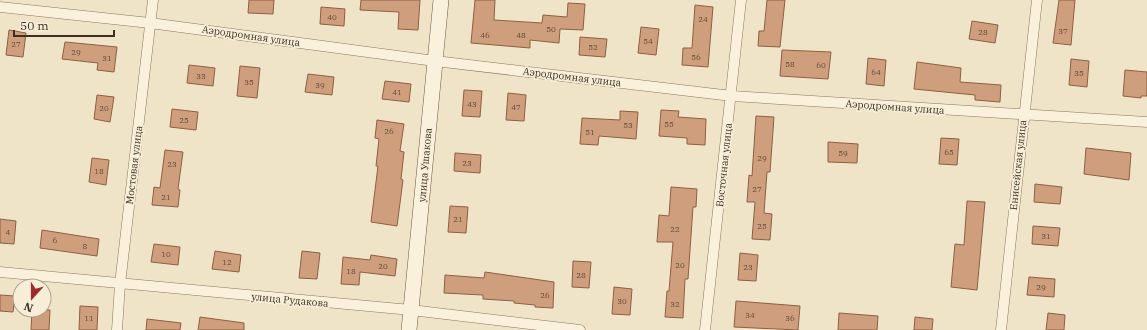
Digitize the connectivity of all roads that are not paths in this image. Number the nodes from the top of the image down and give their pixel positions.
1 (153, 0) edge
2 (441, 0) edge
3 (741, 0) edge
4 (1037, 0) edge
5 (0, 7) edge
6 (150, 23) junction
7 (435, 61) junction
8 (732, 96) junction
9 (1023, 115) junction
10 (1147, 122) edge
11 (0, 272) edge
12 (120, 284) junction
13 (411, 310) junction
14 (117, 330) edge
15 (409, 330) edge
16 (580, 330) edge
17 (705, 330) edge
18 (1001, 330) edge

1 - 6 street, Мостовая улица
2 - 7 street, улица Ушакова
3 - 8 street, Восточная улица
4 - 9 street, Енисейская улица
5 - 6 street, Аэродромная улица
6 - 7 street, Аэродромная улица
6 - 12 street, Мостовая улица
7 - 8 street, Аэродромная улица
7 - 13 street, улица Ушакова
8 - 9 street, Аэродромная улица
8 - 17 street, Восточная улица
9 - 10 street, Аэродромная улица
9 - 18 street, Енисейская улица
11 - 12 street, улица Рудакова
12 - 13 street, улица Рудакова
12 - 14 street, Мостовая улица
13 - 15 street, улица Ушакова
13 - 16 street, улица Рудакова

